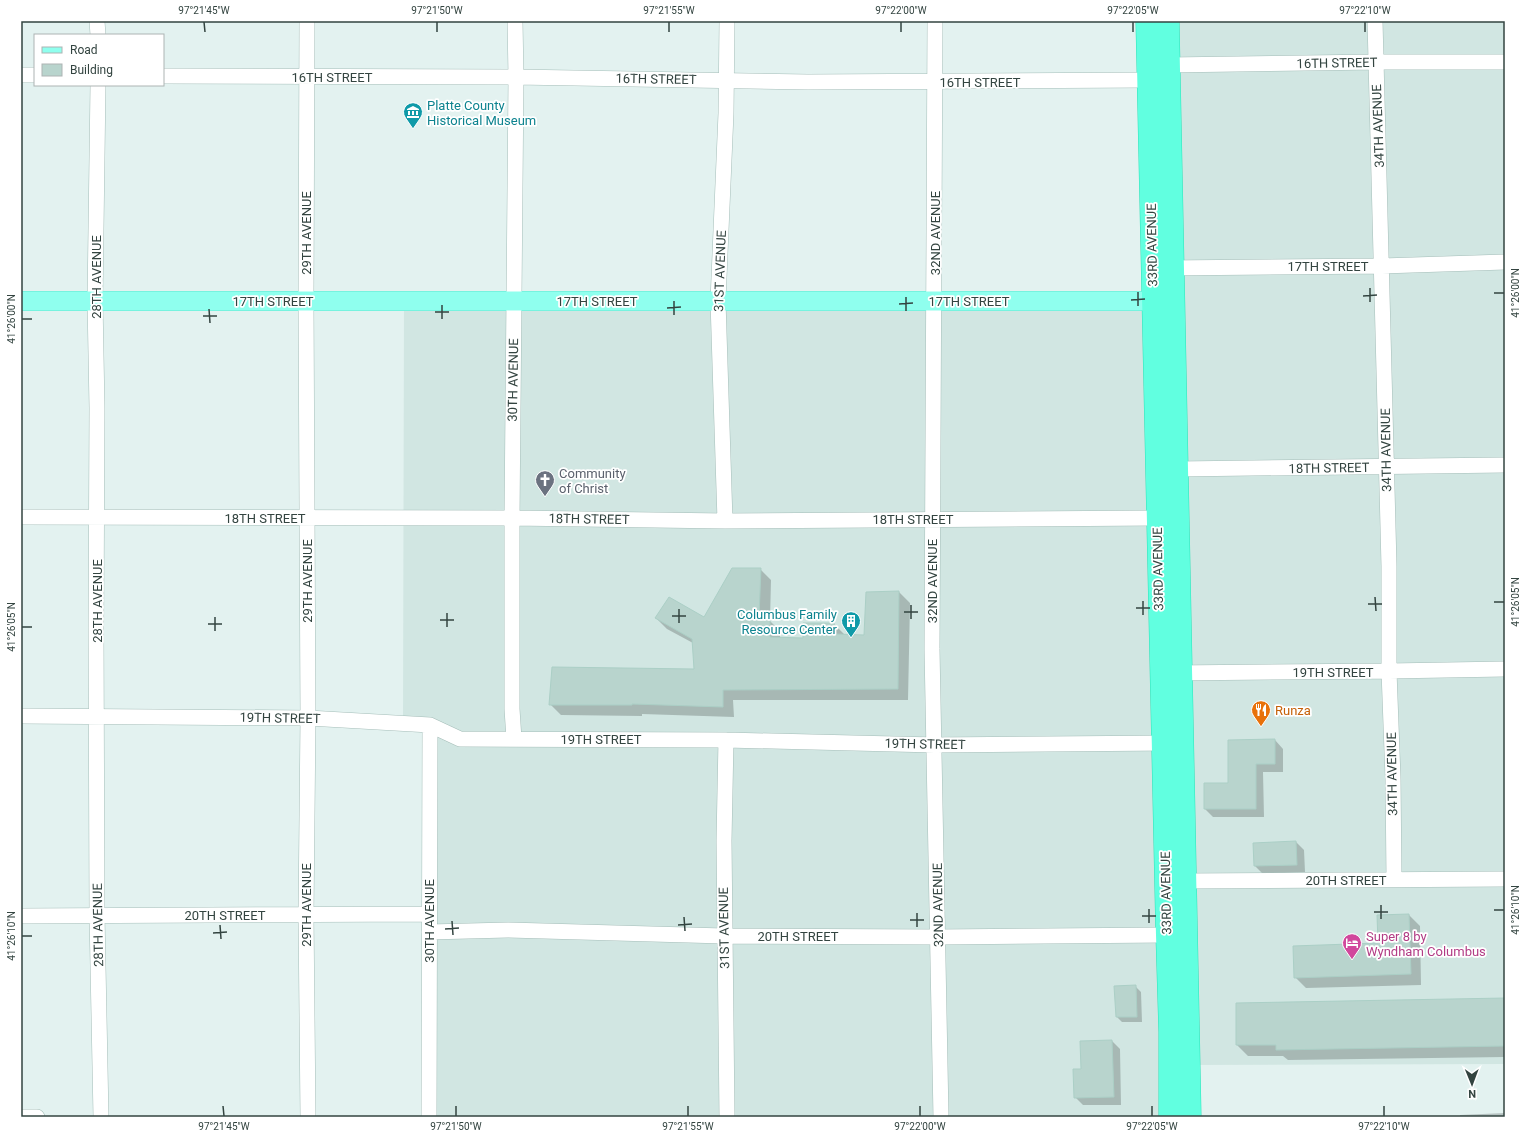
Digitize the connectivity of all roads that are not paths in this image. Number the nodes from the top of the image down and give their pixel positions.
1 (98, 21) edge
2 (307, 21) edge
3 (515, 21) edge
4 (727, 21) edge
5 (935, 21) edge
6 (1147, 21) edge
7 (1168, 21) edge
8 (1375, 21) edge
9 (98, 34) edge
10 (1376, 62) junction
11 (1505, 62) edge
12 (1169, 65) junction
13 (21, 75) edge
14 (34, 75) edge
15 (164, 76) edge
16 (307, 77) junction
17 (516, 77) junction
18 (726, 80) junction
19 (1148, 80) junction
20 (934, 82) junction
21 (98, 86) edge
22 (1505, 262) edge
23 (1382, 266) junction
24 (1173, 268) junction
25 (1152, 269) junction
26 (21, 301) edge
27 (95, 301) junction
28 (306, 301) junction
29 (514, 301) junction
30 (718, 301) junction
31 (934, 301) junction
32 (1163, 301) junction
33 (1505, 465) edge
34 (1387, 467) junction
35 (1178, 469) junction
36 (21, 517) edge
37 (98, 518) junction
38 (307, 518) junction
39 (512, 518) junction
40 (1157, 518) junction
41 (933, 519) junction
42 (725, 521) junction
43 (1505, 668) edge
44 (1389, 671) junction
45 (1182, 672) junction
46 (1161, 673) junction
47 (21, 716) edge
48 (97, 716) junction
49 (308, 718) junction
50 (430, 725) junction
51 (514, 738) junction
52 (726, 740) junction
53 (1173, 743) junction
54 (935, 745) junction
55 (1394, 879) junction
56 (1505, 879) edge
57 (1186, 880) junction
58 (429, 914) junction
59 (97, 915) junction
60 (306, 915) junction
61 (21, 916) edge
62 (429, 932) junction
63 (1166, 935) junction
64 (724, 936) junction
65 (938, 937) junction
66 (21, 1117) edge
67 (36, 1117) edge
68 (101, 1117) edge
69 (308, 1117) edge
70 (429, 1117) edge
71 (727, 1117) edge
72 (941, 1117) edge
73 (1170, 1117) edge
74 (1190, 1117) edge

1 - 9 street
2 - 16 street, 29TH AVENUE
3 - 17 street, 30TH AVENUE
4 - 18 street, 31ST AVENUE
5 - 20 street, 32ND AVENUE
6 - 19 highway, 33RD AVENUE
7 - 12 highway, 33RD AVENUE
8 - 10 street, 34TH AVENUE
10 - 11 street, 16TH STREET
10 - 12 street, 16TH STREET
10 - 23 street, 34TH AVENUE
12 - 24 highway, 33RD AVENUE
13 - 14 street
15 - 16 street, 16TH STREET
16 - 17 street, 16TH STREET
16 - 28 street, 29TH AVENUE
17 - 18 street, 16TH STREET
17 - 29 street, 30TH AVENUE
18 - 20 street, 16TH STREET
18 - 30 street, 31ST AVENUE
19 - 20 street, 16TH STREET
19 - 25 highway, 33RD AVENUE
20 - 31 street, 32ND AVENUE
21 - 27 street, 28TH AVENUE
22 - 23 street, 17TH STREET
23 - 24 street, 17TH STREET
23 - 34 street, 34TH AVENUE
24 - 25 street, 17TH STREET
24 - 32 highway, 33RD AVENUE
25 - 32 highway, 33RD AVENUE
26 - 27 main road, 17TH STREET
27 - 28 main road, 17TH STREET
27 - 37 street, 28TH AVENUE
28 - 29 main road, 17TH STREET
28 - 38 street, 29TH AVENUE
29 - 30 main road, 17TH STREET
29 - 39 street, 30TH AVENUE
30 - 31 main road, 17TH STREET
30 - 42 street, 31ST AVENUE
31 - 32 main road, 17TH STREET
31 - 41 street, 32ND AVENUE
32 - 35 highway, 33RD AVENUE
32 - 40 highway, 33RD AVENUE
33 - 34 street, 18TH STREET
34 - 35 street, 18TH STREET
34 - 44 street, 34TH AVENUE
35 - 45 highway, 33RD AVENUE
36 - 37 street, 18TH STREET
37 - 38 street, 18TH STREET
37 - 48 street, 28TH AVENUE
38 - 39 street, 18TH STREET
38 - 49 street, 29TH AVENUE
39 - 42 street, 18TH STREET
39 - 51 street, 30TH AVENUE
40 - 41 street, 18TH STREET
40 - 46 highway, 33RD AVENUE
41 - 42 street, 18TH STREET
41 - 54 street, 32ND AVENUE
43 - 44 street, 19TH STREET
44 - 45 street, 19TH STREET
44 - 55 street, 34TH AVENUE
45 - 46 street, 19TH STREET
45 - 53 highway, 33RD AVENUE
46 - 53 highway, 33RD AVENUE
47 - 48 street, 19TH STREET
48 - 49 street, 19TH STREET
48 - 59 street, 28TH AVENUE
49 - 50 street, 19TH STREET
49 - 60 street, 29TH AVENUE
50 - 51 street, 19TH STREET
50 - 58 street, 30TH AVENUE
51 - 52 street, 19TH STREET
52 - 54 street, 19TH STREET
52 - 64 street, 31ST AVENUE
53 - 54 street, 19TH STREET
53 - 57 highway, 33RD AVENUE
53 - 63 highway, 33RD AVENUE
54 - 65 street, 32ND AVENUE
55 - 56 street, 20TH STREET
55 - 57 street, 20TH STREET
57 - 74 highway, 33RD AVENUE
58 - 60 street, 20TH STREET
58 - 62 street, 30TH AVENUE
59 - 60 street, 20TH STREET
59 - 61 street, 20TH STREET
59 - 68 street, 28TH AVENUE
60 - 69 street, 29TH AVENUE
62 - 64 street, 20TH STREET
62 - 70 street, 30TH AVENUE
63 - 65 street, 20TH STREET
63 - 73 highway, 33RD AVENUE
64 - 65 street, 20TH STREET
64 - 71 street, 31ST AVENUE
65 - 72 street, 32ND AVENUE
66 - 67 street

